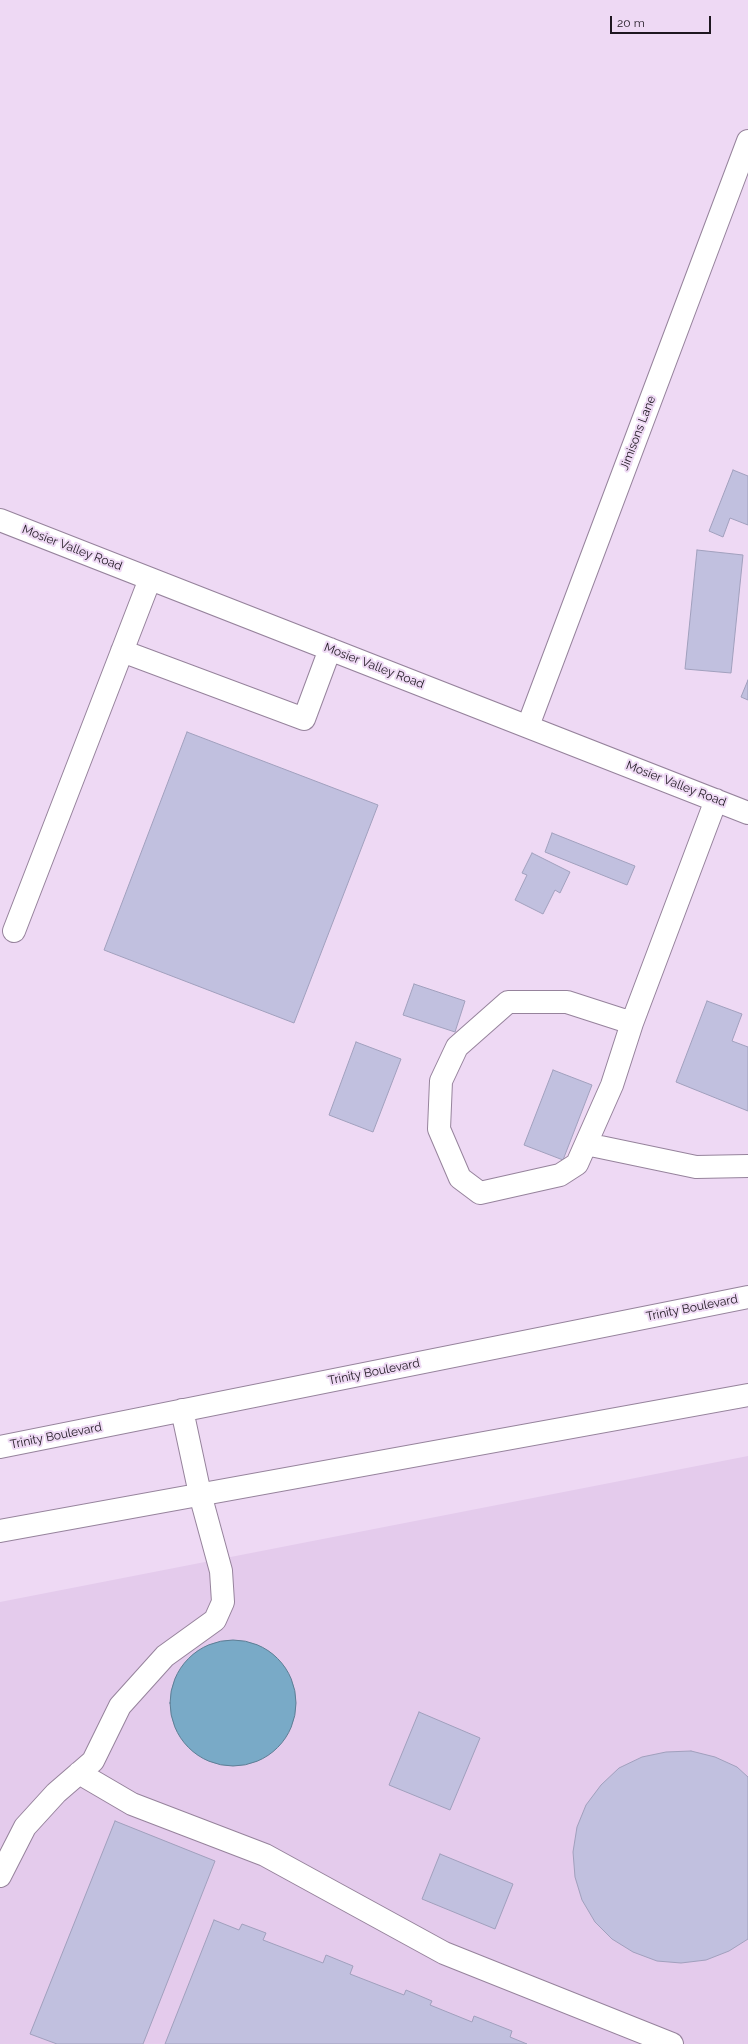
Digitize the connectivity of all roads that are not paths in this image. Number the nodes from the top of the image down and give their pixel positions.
1 (748, 141) edge
2 (0, 520) edge
3 (150, 579) junction
4 (330, 649) junction
5 (122, 651) junction
6 (528, 726) junction
7 (716, 800) junction
8 (748, 813) edge
9 (14, 931) dead end
10 (632, 1023) junction
11 (586, 1144) junction
12 (748, 1166) edge
13 (748, 1297) edge
14 (748, 1395) edge
15 (182, 1410) junction
16 (0, 1447) edge
17 (200, 1494) junction
18 (0, 1531) edge
19 (79, 1773) junction
20 (0, 1876) edge
21 (672, 2044) edge

1 - 6 main road, Jimisons Lane
2 - 3 main road, Mosier Valley Road
3 - 4 main road, Mosier Valley Road
3 - 5 main road
4 - 5 main road
4 - 6 main road, Mosier Valley Road
5 - 9 main road
6 - 7 main road, Mosier Valley Road
7 - 8 main road, Mosier Valley Road
7 - 10 main road
10 - 11 main road
10 - 11 main road
11 - 12 main road
13 - 15 main road, Trinity Boulevard
14 - 17 main road
15 - 16 main road, Trinity Boulevard
15 - 17 main road
17 - 18 main road
17 - 19 main road
19 - 20 main road
19 - 21 main road

